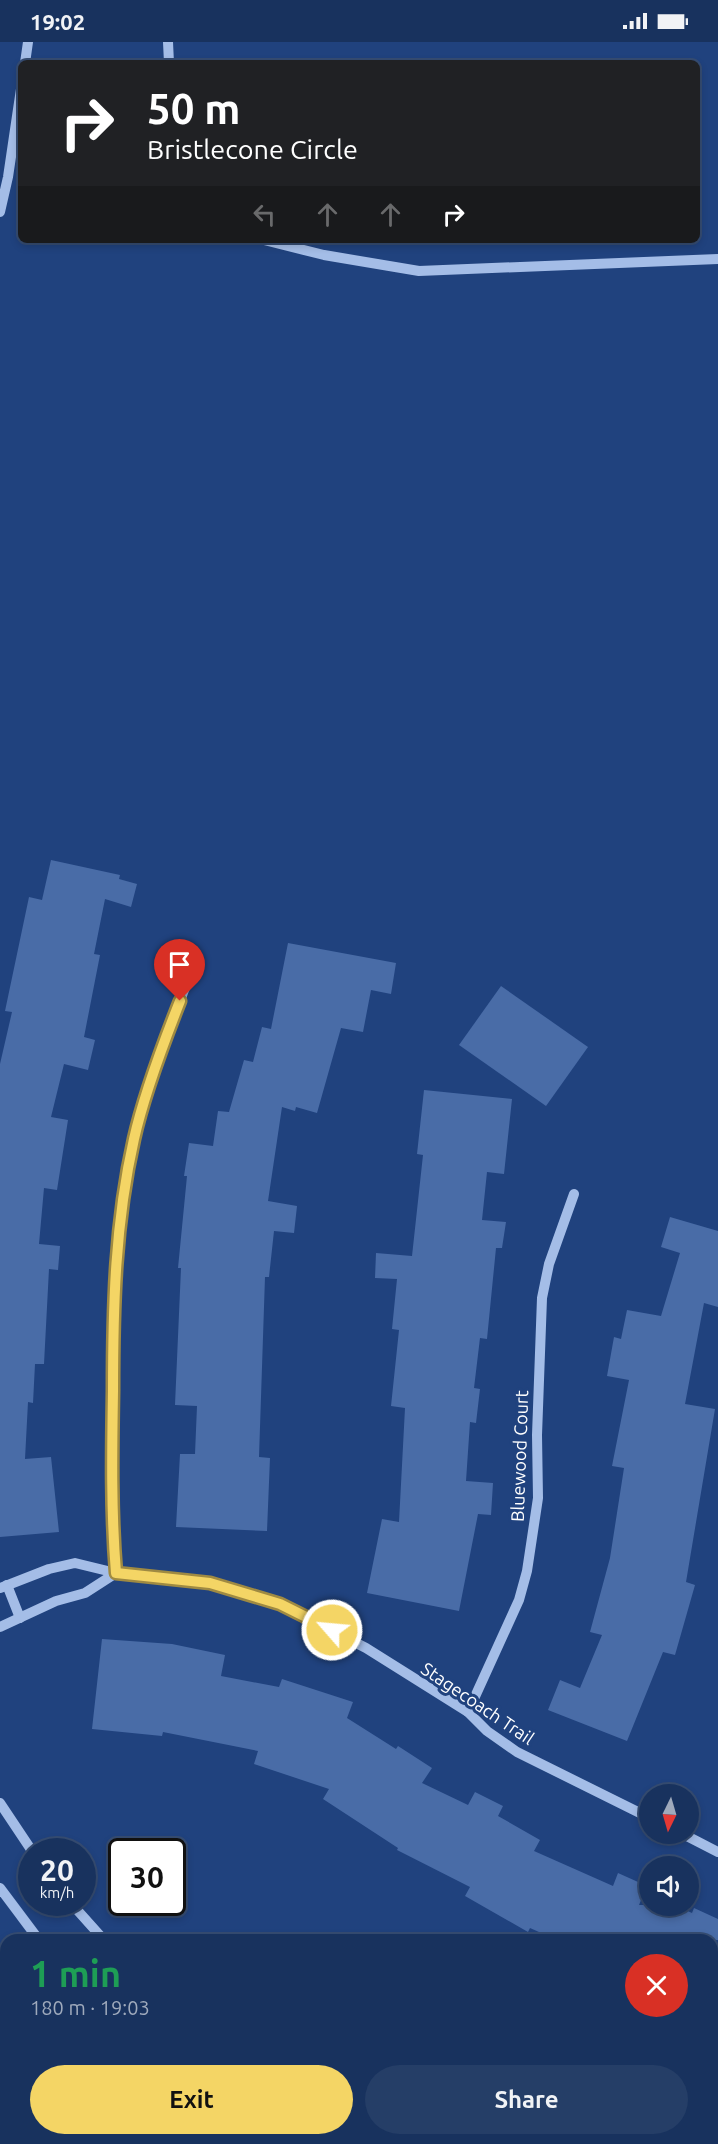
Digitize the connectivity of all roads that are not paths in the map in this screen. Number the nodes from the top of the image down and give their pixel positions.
1 (28, 42) edge
2 (168, 42) edge
3 (25, 60) edge
4 (169, 60) edge
5 (18, 109) edge
6 (8, 177) junction
7 (18, 179) edge
8 (0, 212) edge
9 (276, 243) edge
10 (718, 259) edge
11 (186, 985) dead end
12 (574, 1194) dead end
13 (116, 1573) junction
14 (4, 1587) edge
15 (20, 1618) junction
16 (0, 1627) edge
17 (468, 1712) junction
18 (0, 1803) edge
19 (639, 1813) edge
20 (23, 1838) edge
21 (699, 1842) edge
22 (718, 1852) edge
23 (0, 1888) edge
24 (83, 1916) edge
25 (34, 1934) edge
26 (99, 1934) edge

1 - 3 street
2 - 4 street
5 - 6 street
6 - 7 street
6 - 8 street
9 - 10 street
11 - 13 street
12 - 17 street, Bluewood Court
13 - 14 street, Stagecoach Trail
13 - 15 street
13 - 17 street, Stagecoach Trail
14 - 15 street
15 - 16 street
17 - 19 street, Stagecoach Trail
18 - 20 street
21 - 22 street
23 - 25 street
24 - 26 street

